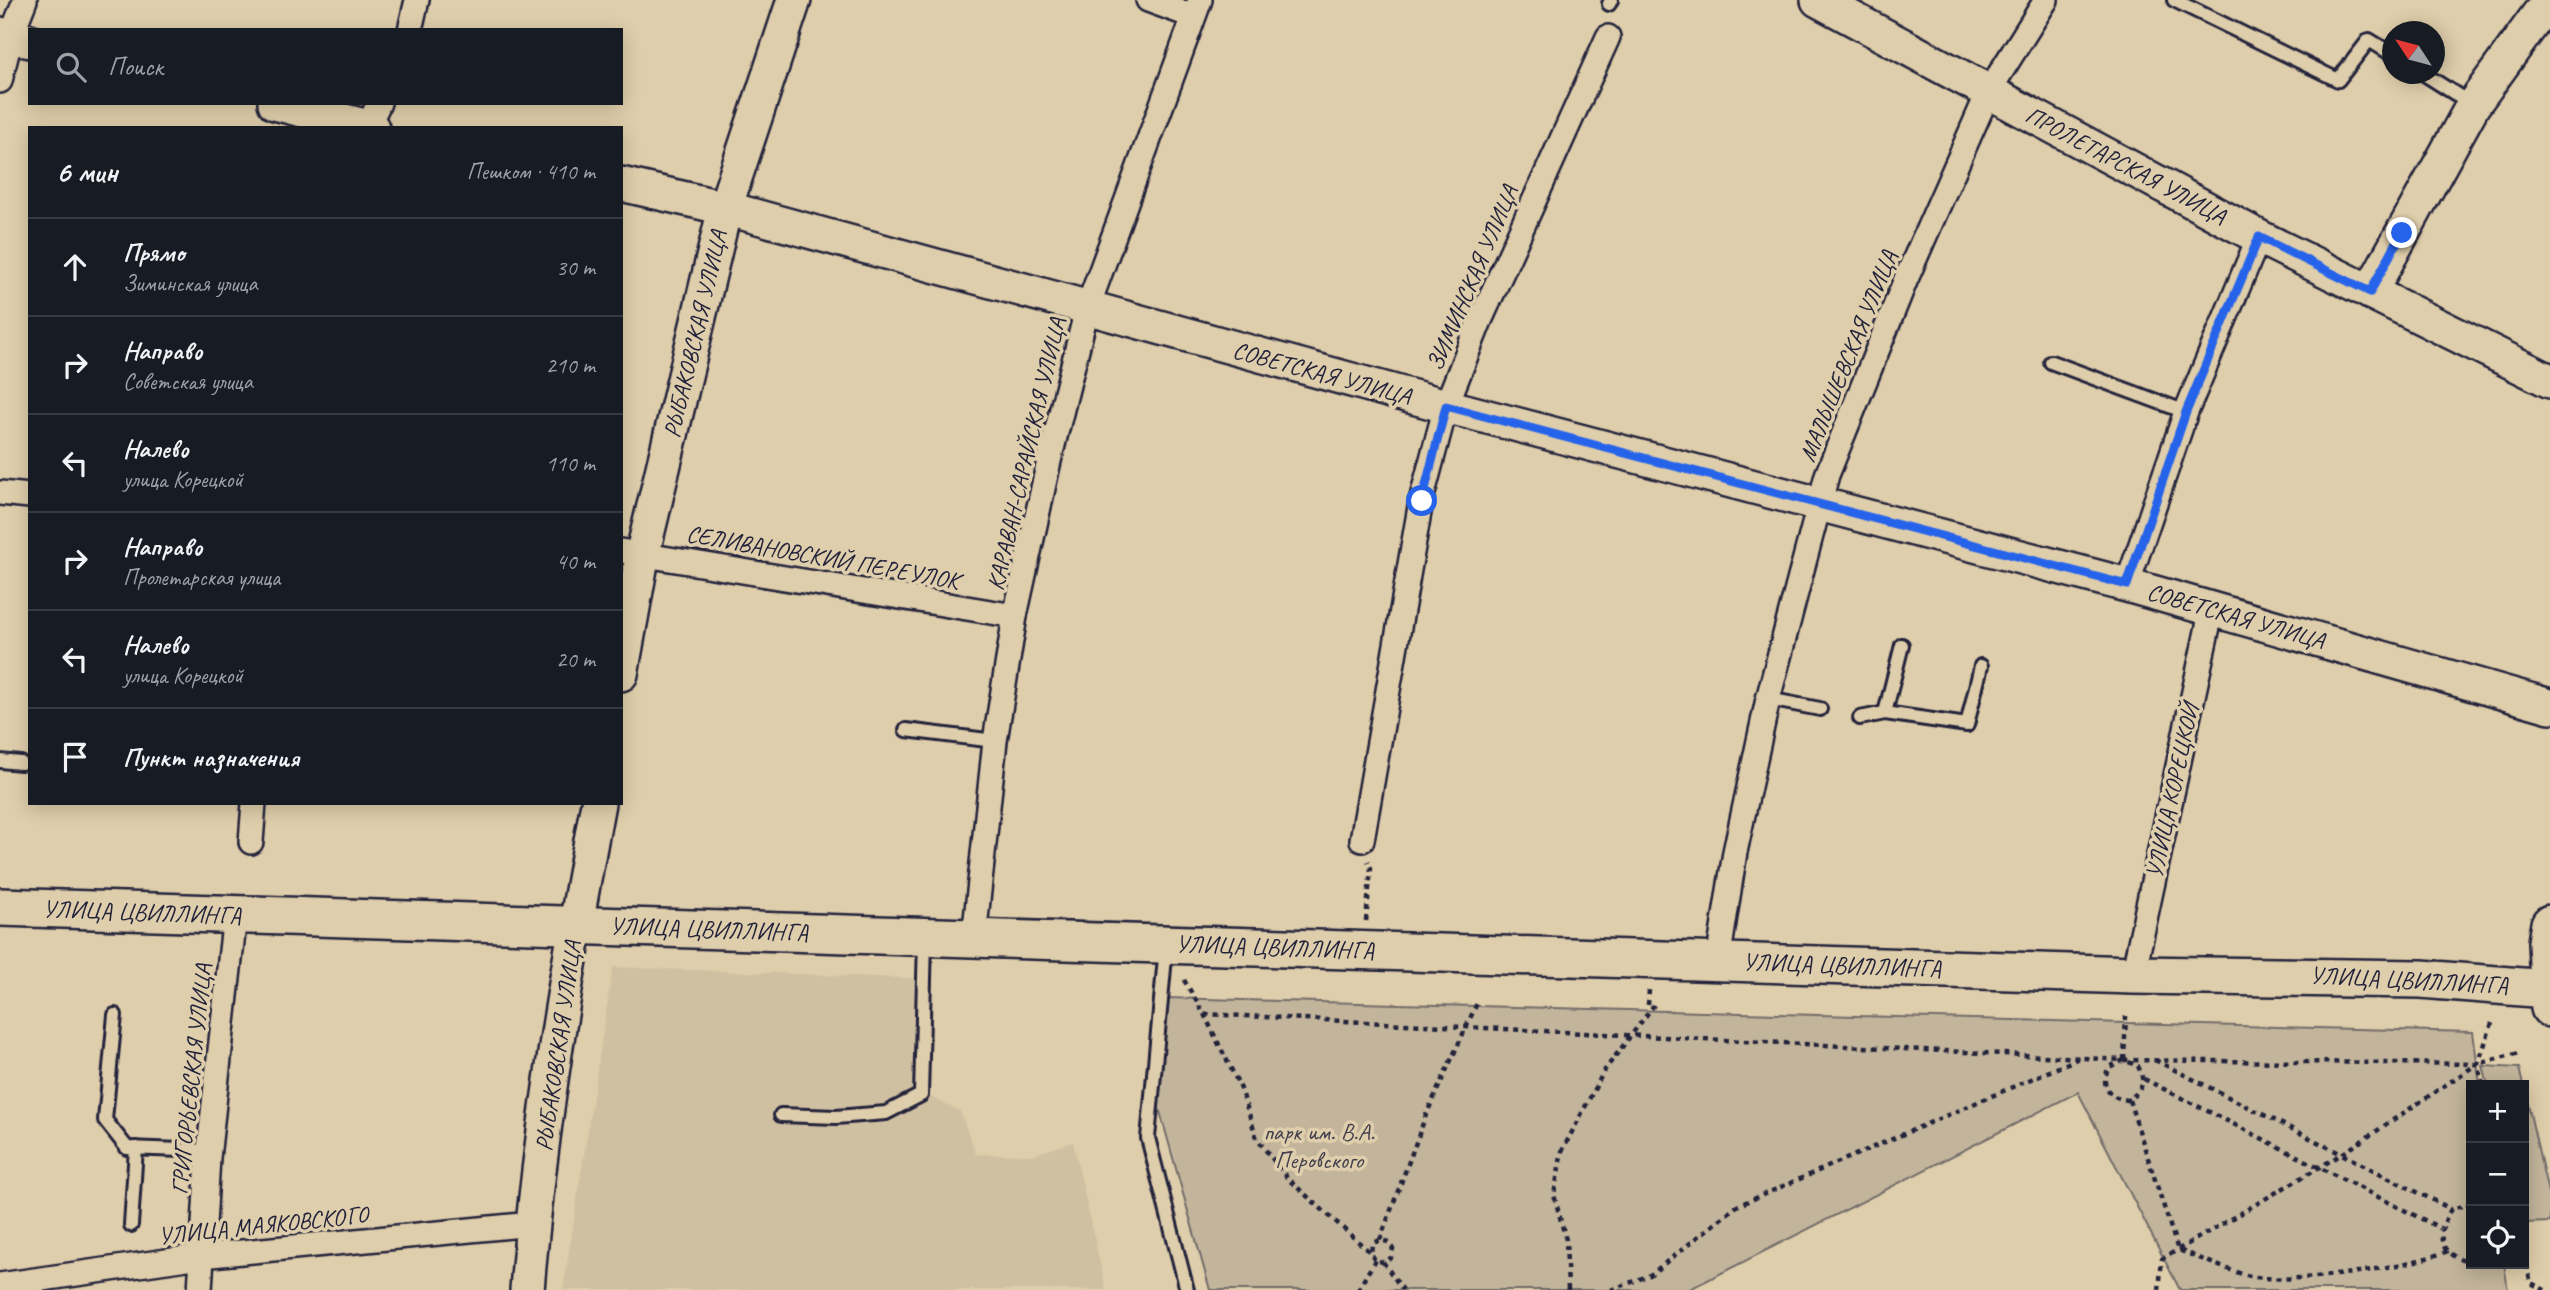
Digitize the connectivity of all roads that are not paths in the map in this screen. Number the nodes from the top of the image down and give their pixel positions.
1 (25, 0) edge
2 (417, 0) edge
3 (794, 0) edge
4 (1148, 0) edge
5 (1818, 0) edge
6 (2046, 0) edge
7 (2174, 0) edge
8 (2549, 0) edge
9 (1196, 8) edge
10 (410, 28) edge
11 (14, 37) edge
12 (1608, 37) dead end
13 (2382, 48) edge
14 (0, 81) edge
15 (2440, 84) edge
16 (1989, 91) junction
17 (286, 105) edge
18 (2473, 105) junction
19 (371, 121) edge
20 (623, 184) edge
21 (725, 208) junction
22 (2259, 237) junction
23 (2370, 292) junction
24 (1087, 309) junction
25 (2052, 362) dead end
26 (2550, 381) edge
27 (1446, 406) junction
28 (2186, 412) junction
29 (0, 493) edge
30 (28, 496) edge
31 (1819, 503) junction
32 (632, 551) edge
33 (2127, 585) junction
34 (2212, 608) junction
35 (1015, 616) junction
36 (1902, 645) dead end
37 (623, 652) edge
38 (1981, 666) dead end
39 (1768, 699) junction
40 (2550, 706) edge
41 (1820, 709) dead end
42 (1885, 713) junction
43 (1860, 719) dead end
44 (906, 730) dead end
45 (995, 741) junction
46 (0, 761) edge
47 (21, 763) dead end
48 (254, 805) edge
49 (598, 805) edge
50 (1362, 840) road end
51 (251, 842) dead end
52 (0, 907) edge
53 (235, 915) junction
54 (2550, 924) edge
55 (576, 925) junction
56 (925, 936) junction
57 (974, 938) junction
58 (1167, 943) junction
59 (1718, 961) junction
60 (2133, 975) junction
61 (2549, 996) edge
62 (115, 1015) dead end
63 (781, 1115) dead end
64 (136, 1148) junction
65 (209, 1151) junction
66 (532, 1224) junction
67 (131, 1225) dead end
68 (201, 1256) junction
69 (0, 1285) edge
70 (200, 1290) edge
71 (527, 1290) edge
72 (1187, 1290) edge

1 - 11 street
2 - 10 street
3 - 21 street, РЫБАКОВСКАЯ УЛИЦА
4 - 9 street
5 - 16 street, ПРОЛЕТАРСКАЯ УЛИЦА
6 - 16 street, МАЛЫШЕВСКАЯ УЛИЦА
7 - 13 lane
8 - 18 street
9 - 24 street, КАРАВАН-САРАЙСКАЯ УЛИЦА
11 - 14 street
12 - 27 street, ЗИМИНСКАЯ УЛИЦА
15 - 18 lane
16 - 22 street, ПРОЛЕТАРСКАЯ УЛИЦА
16 - 31 street, МАЛЫШЕВСКАЯ УЛИЦА
17 - 19 street
18 - 23 street
20 - 21 street, СОВЕТСКАЯ УЛИЦА
21 - 24 street, СОВЕТСКАЯ УЛИЦА
21 - 32 street, РЫБАКОВСКАЯ УЛИЦА
22 - 23 street, ПРОЛЕТАРСКАЯ УЛИЦА
22 - 28 street
23 - 26 street, ПРОЛЕТАРСКАЯ УЛИЦА
24 - 27 street, СОВЕТСКАЯ УЛИЦА
24 - 35 street, КАРАВАН-САРАЙСКАЯ УЛИЦА
25 - 28 lane
27 - 31 street, СОВЕТСКАЯ УЛИЦА
27 - 50 street, ЗИМИНСКАЯ УЛИЦА
28 - 33 street
29 - 30 street
31 - 33 street, СОВЕТСКАЯ УЛИЦА
31 - 39 street, МАЛЫШЕВСКАЯ УЛИЦА
32 - 35 street, СЕЛИВАНОВСКИЙ ПЕРЕУЛОК
32 - 37 street, РЫБАКОВСКАЯ УЛИЦА
33 - 34 street, СОВЕТСКАЯ УЛИЦА
34 - 40 street, СОВЕТСКАЯ УЛИЦА
34 - 60 street, УЛИЦА КОРЕЦКОЙ
35 - 45 street, КАРАВАН-САРАЙСКАЯ УЛИЦА
36 - 42 lane
38 - 42 lane
39 - 41 lane
39 - 59 street, МАЛЫШЕВСКАЯ УЛИЦА
42 - 43 lane
44 - 45 lane
45 - 57 street, КАРАВАН-САРАЙСКАЯ УЛИЦА
46 - 47 lane
48 - 51 street
49 - 55 street, РЫБАКОВСКАЯ УЛИЦА
52 - 53 main road, УЛИЦА ЦВИЛЛИНГА
53 - 55 main road, УЛИЦА ЦВИЛЛИНГА
53 - 65 street, ГРИГОРЬЕВСКАЯ УЛИЦА
54 - 61 main road
55 - 56 main road, УЛИЦА ЦВИЛЛИНГА
55 - 66 street, РЫБАКОВСКАЯ УЛИЦА
56 - 57 main road, УЛИЦА ЦВИЛЛИНГА
56 - 63 lane
57 - 58 main road, УЛИЦА ЦВИЛЛИНГА
58 - 59 main road, УЛИЦА ЦВИЛЛИНГА
58 - 72 lane
59 - 60 main road, УЛИЦА ЦВИЛЛИНГА
60 - 61 main road, УЛИЦА ЦВИЛЛИНГА
62 - 64 lane
64 - 65 lane
64 - 67 lane
65 - 68 street, ГРИГОРЬЕВСКАЯ УЛИЦА
66 - 68 street, УЛИЦА МАЯКОВСКОГО
66 - 71 street, РЫБАКОВСКАЯ УЛИЦА
68 - 69 street, УЛИЦА МАЯКОВСКОГО
68 - 70 street, ГРИГОРЬЕВСКАЯ УЛИЦА

